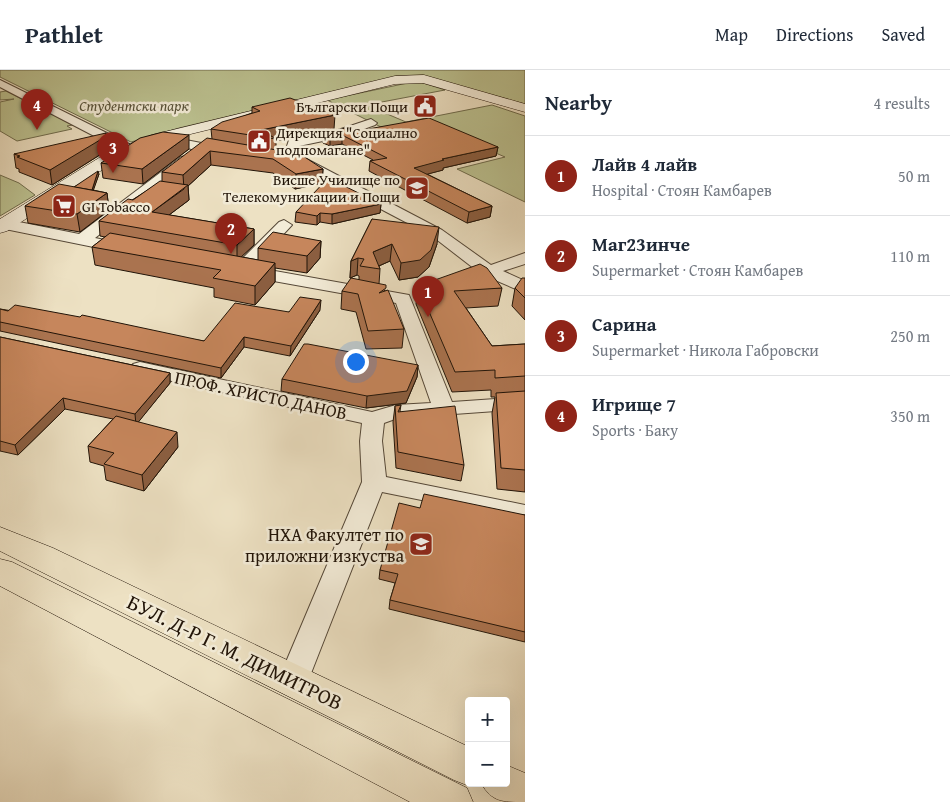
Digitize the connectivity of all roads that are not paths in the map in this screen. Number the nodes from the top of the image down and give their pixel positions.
1 (3, 87) edge
2 (525, 108) edge
3 (371, 123) dead end
4 (157, 138) junction
5 (202, 148) junction
6 (128, 149) junction
7 (240, 154) edge
8 (277, 159) edge
9 (305, 164) junction
10 (284, 225) dead end
11 (2, 226) edge
12 (82, 240) junction
13 (140, 251) edge
14 (525, 258) edge
15 (490, 271) junction
16 (465, 278) edge
17 (525, 288) edge
18 (421, 293) edge
19 (403, 299) junction
20 (122, 364) edge
21 (525, 402) edge
22 (444, 408) junction
23 (373, 419) junction
24 (374, 482) junction
25 (525, 512) edge
26 (0, 538) edge
27 (0, 571) edge
28 (293, 681) junction
29 (465, 765) edge
30 (510, 787) edge
31 (525, 794) edge
32 (452, 802) edge

1 - 6 street
2 - 4 street
3 - 9 street
4 - 5 street
4 - 6 street
5 - 7 street
5 - 12 street
6 - 11 street
8 - 9 street
9 - 15 street
10 - 19 street
11 - 12 street
12 - 13 street
14 - 15 street
15 - 16 street
15 - 17 street
18 - 19 street
19 - 22 street
20 - 23 street, ПРОФ. ХРИСТО ДАНОВ
21 - 22 street, ПРОФ. ХРИСТО ДАНОВ
22 - 23 street, ПРОФ. ХРИСТО ДАНОВ
23 - 24 street
24 - 25 street
24 - 28 street
26 - 28 main road, БУЛ. Д-Р Г. М. ДИМИТРОВ
27 - 32 main road, БУЛ. Д-Р Г. М. ДИМИТРОВ
28 - 29 main road, БУЛ. Д-Р Г. М. ДИМИТРОВ
30 - 31 main road

